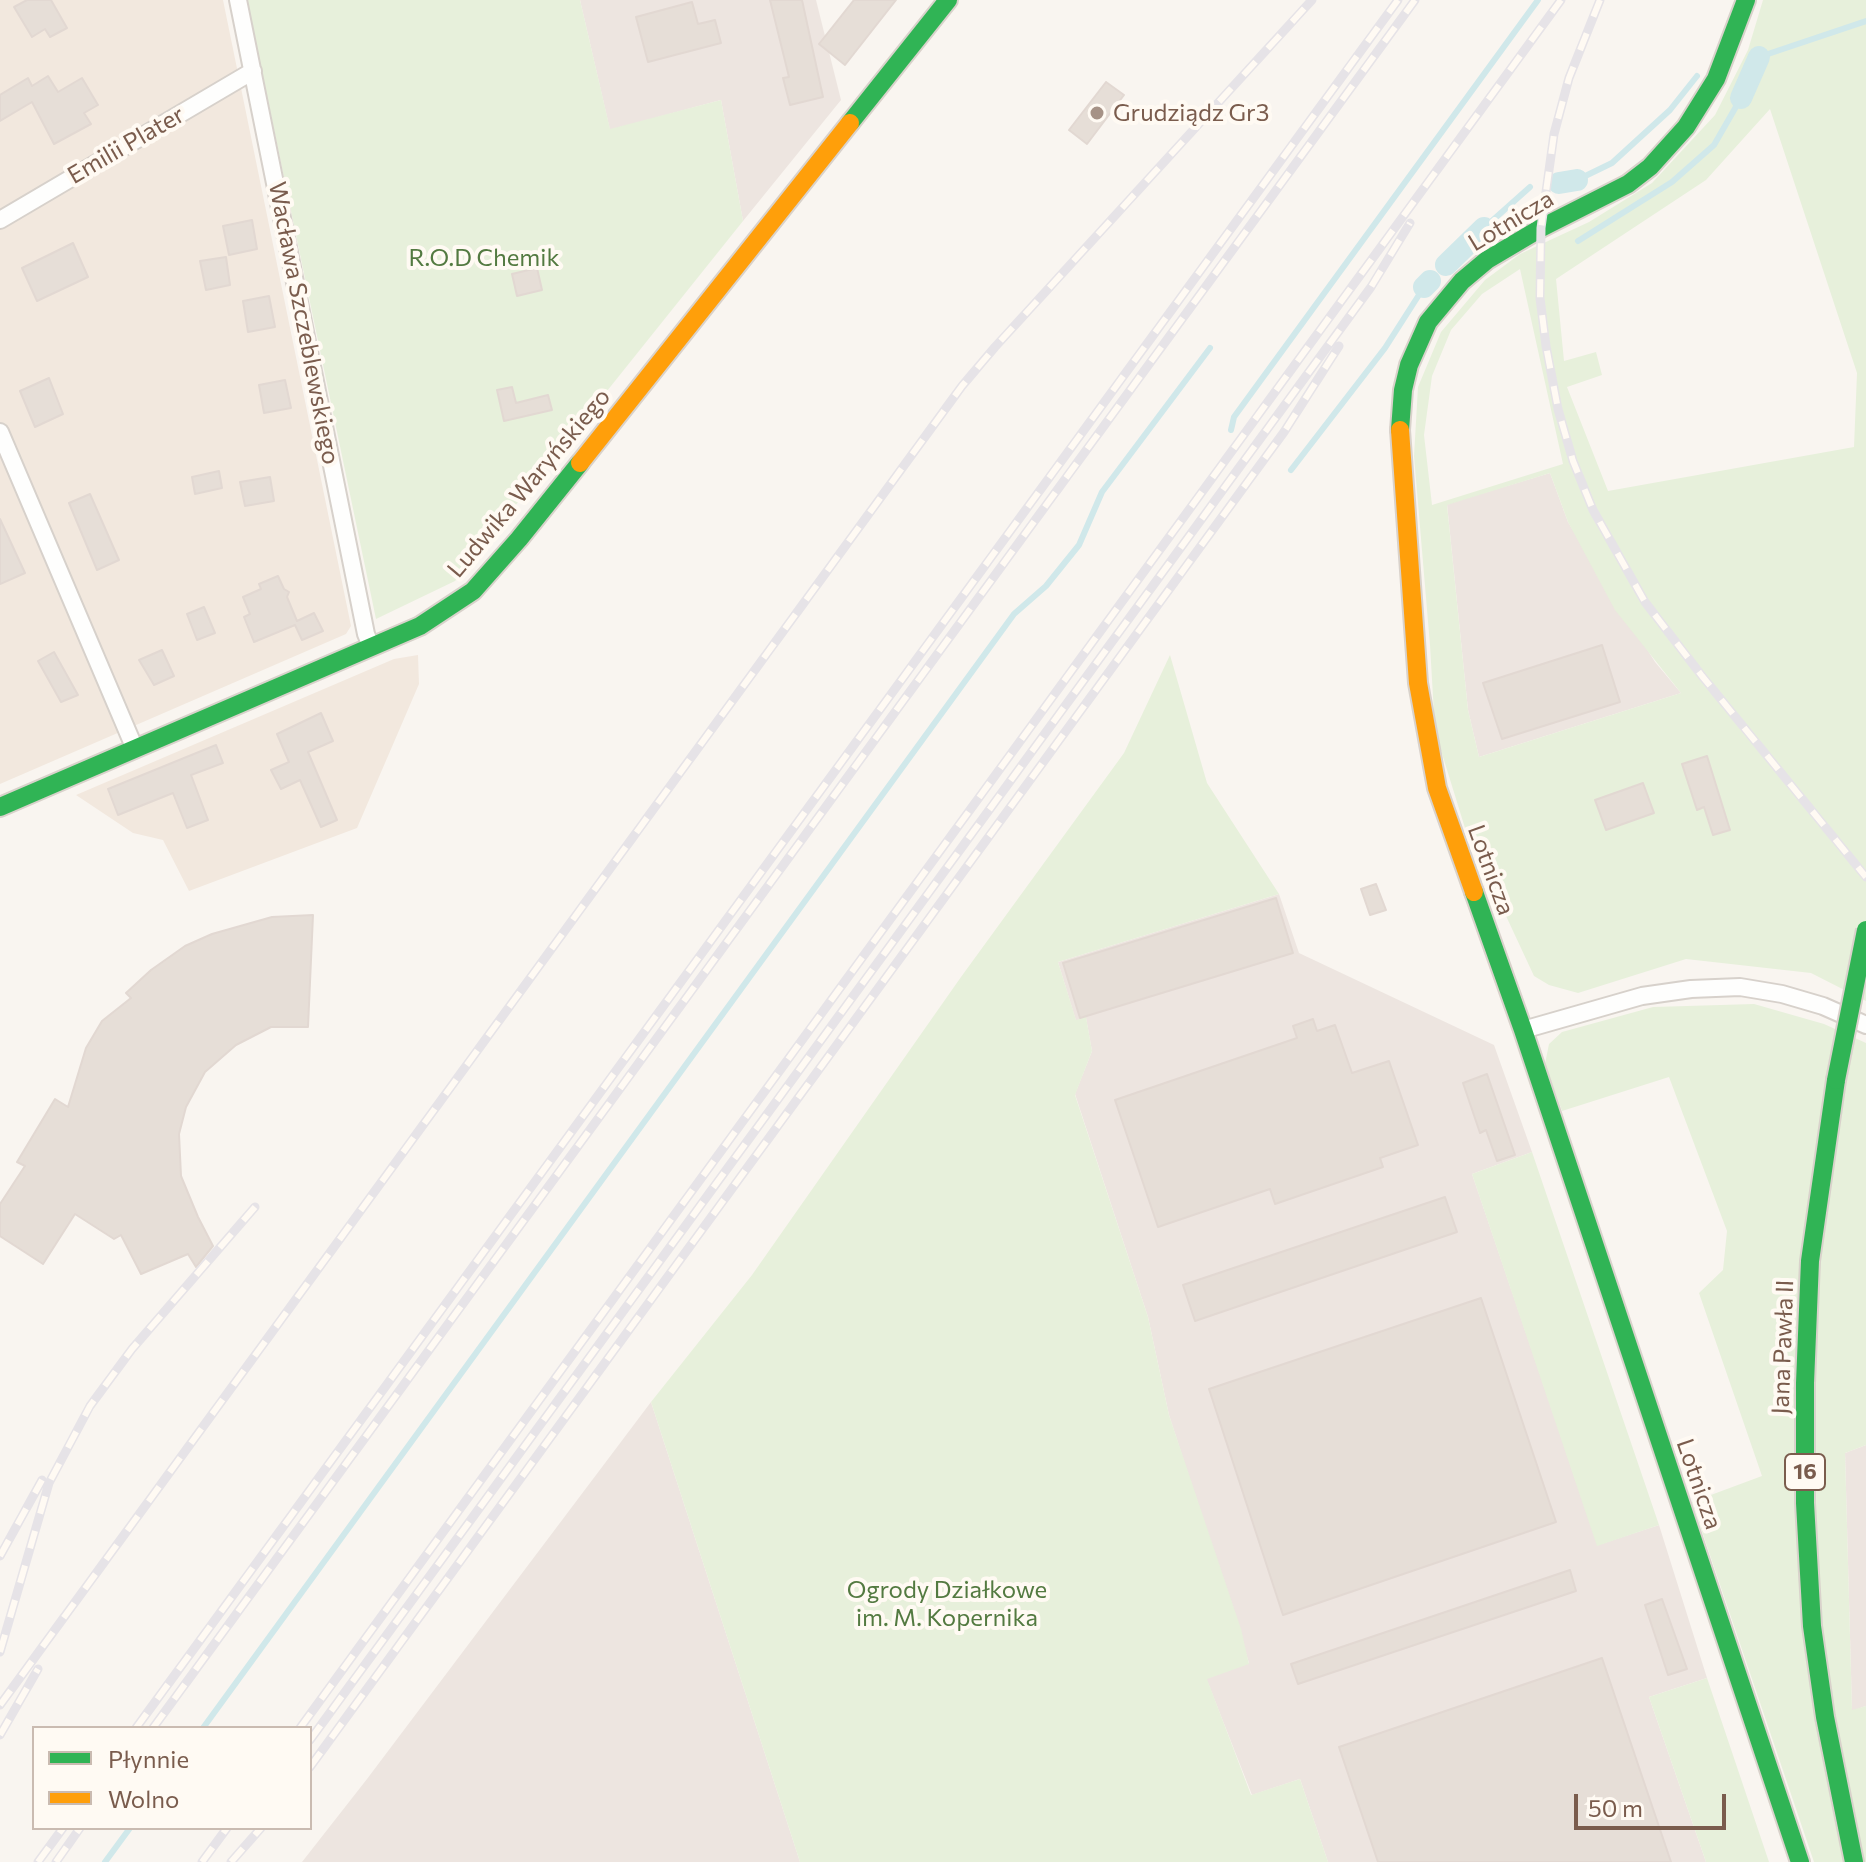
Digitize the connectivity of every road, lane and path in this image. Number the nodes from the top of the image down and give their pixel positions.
1 (238, 0) edge
2 (948, 0) edge
3 (1746, 0) edge
4 (253, 71) junction
5 (0, 220) edge
6 (0, 432) edge
7 (371, 646) junction
8 (135, 749) junction
9 (0, 807) edge
10 (1866, 930) edge
11 (1866, 1025) edge
12 (1523, 1030) junction
13 (1800, 1862) edge
14 (1854, 1862) edge

1 - 4 street, Wacława Szczeblewskiego
2 - 7 street, Ludwika Waryńskiego
3 - 12 street, Lotnicza
4 - 5 street, Emilii Plater
4 - 7 street, Wacława Szczeblewskiego
6 - 8 street
7 - 8 street, Ludwika Waryńskiego
8 - 9 street, Ludwika Waryńskiego
10 - 14 street, Jana Pawła II / 16, bridge
11 - 12 street
12 - 13 street, Lotnicza

